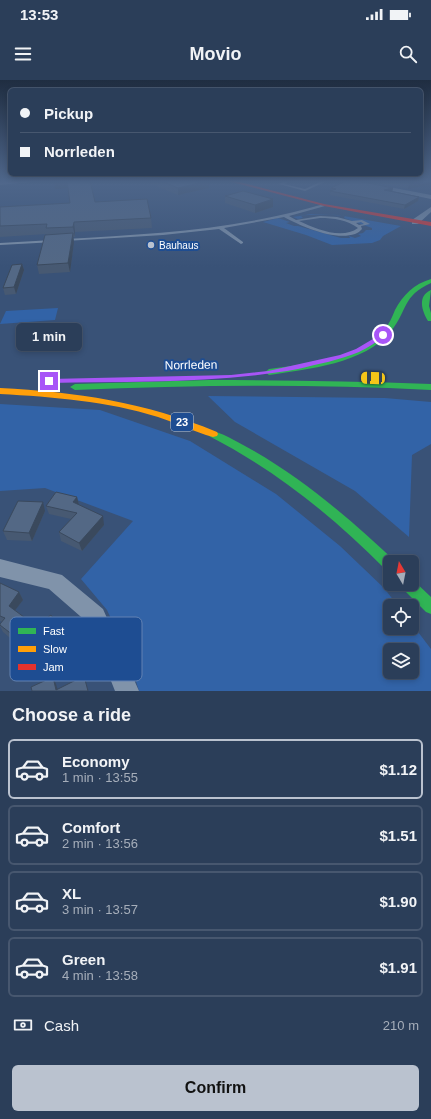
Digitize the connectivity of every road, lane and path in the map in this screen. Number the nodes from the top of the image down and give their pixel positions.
1 (306, 210) edge
2 (348, 210) edge
3 (429, 211) edge
4 (284, 215) junction
5 (294, 221) junction
6 (350, 222) junction
7 (415, 222) junction
8 (431, 224) edge
9 (220, 226) junction
10 (358, 226) junction
11 (0, 244) edge
12 (241, 244) dead end
13 (431, 281) edge
14 (431, 292) edge
15 (431, 319) edge
16 (231, 377) junction
17 (72, 380) dead end
18 (431, 381) edge
19 (431, 387) edge
20 (0, 390) edge
21 (383, 558) edge
22 (0, 568) edge
23 (415, 591) edge
24 (431, 607) edge
25 (96, 617) edge
26 (123, 681) edge
27 (127, 691) edge

1 - 4 lane
2 - 7 main road
3 - 7 street
4 - 5 lane
4 - 9 lane
5 - 6 lane
5 - 10 lane
6 - 10 lane
6 - 10 lane
7 - 8 main road
9 - 11 lane
9 - 12 lane
13 - 16 main road
14 - 15 main road
16 - 17 main road, Norrleden
16 - 18 main road, Norrleden
19 - 20 main road, Norrleden
20 - 21 main road, 23
22 - 25 street
23 - 24 main road
26 - 27 street

